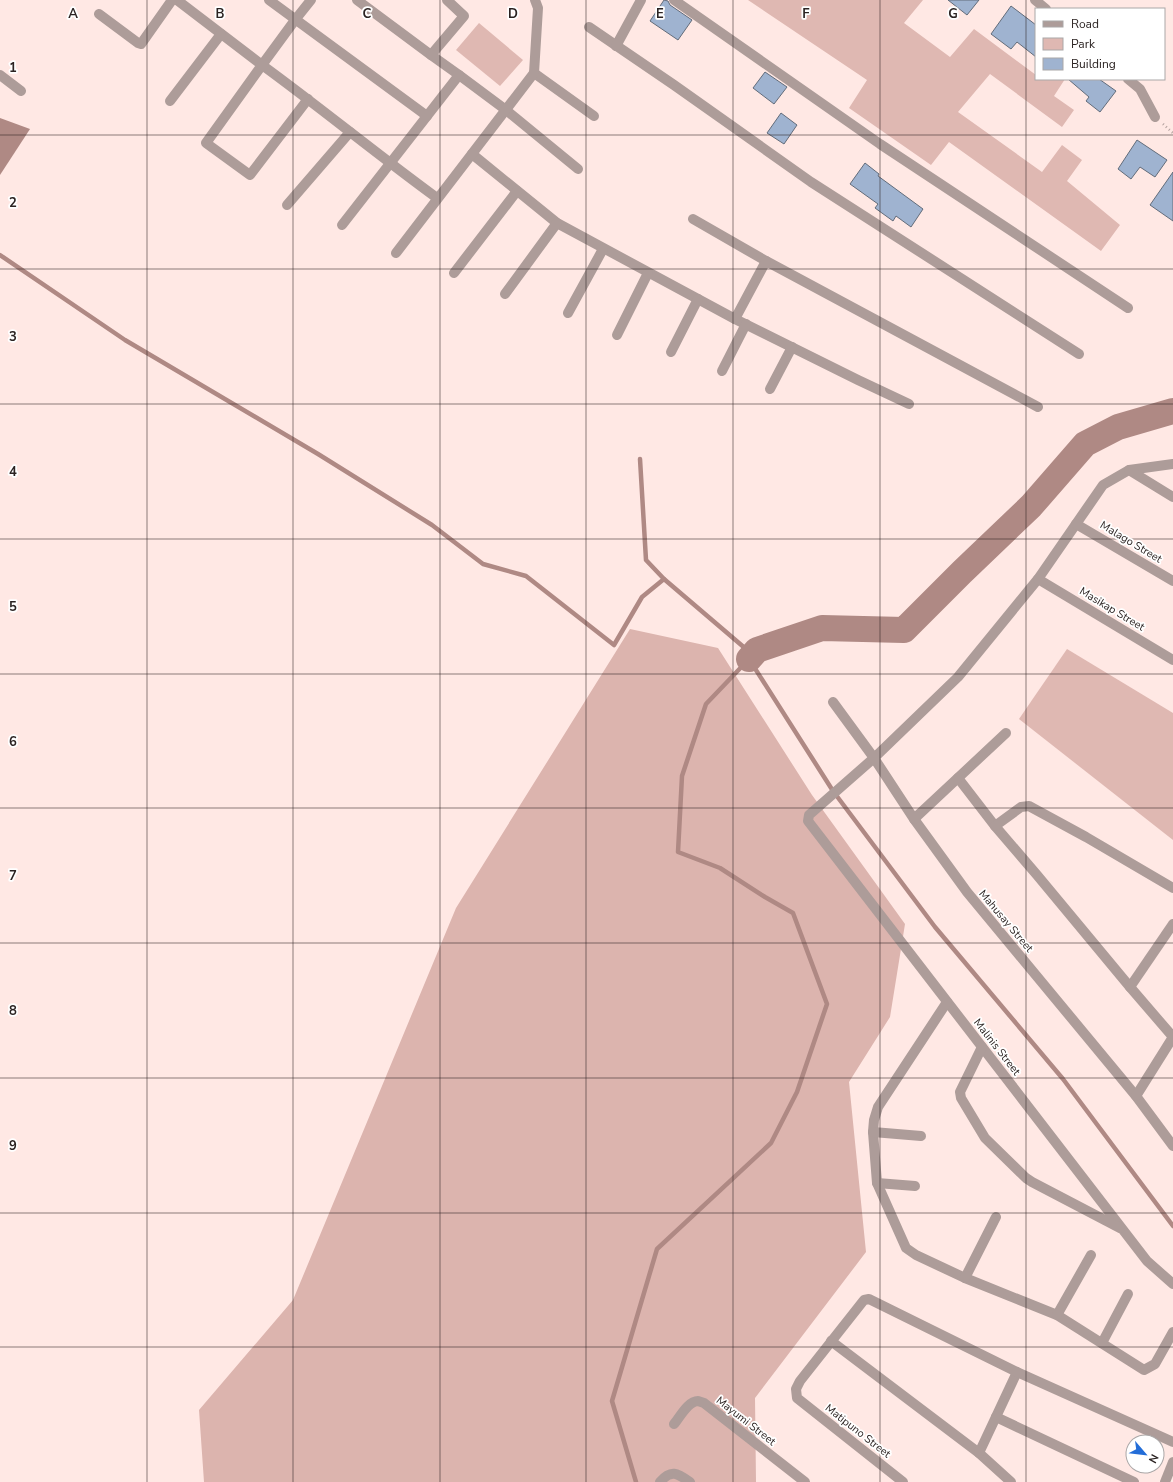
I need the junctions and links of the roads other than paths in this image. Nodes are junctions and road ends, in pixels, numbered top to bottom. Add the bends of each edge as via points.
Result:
1 (172, 0) edge
2 (177, 0) edge
3 (269, 0) edge
4 (311, 0) edge
5 (357, 0) edge
6 (447, 0) edge
7 (535, 0) edge
8 (641, 0) edge
9 (674, 0) edge
10 (1035, 0) edge
11 (1045, 8) edge
12 (99, 14) dead end
13 (295, 20) junction
14 (589, 27) dead end
15 (221, 34) junction
16 (616, 46) junction
17 (431, 55) junction
18 (262, 65) junction
19 (534, 73) junction
20 (0, 75) edge
21 (459, 76) junction
22 (1129, 80) edge
23 (21, 90) dead end
24 (308, 99) junction
25 (170, 101) dead end
26 (506, 110) junction
27 (427, 116) junction
28 (594, 116) dead end
29 (1155, 117) dead end
30 (350, 132) junction
31 (472, 154) junction
32 (390, 164) junction
33 (578, 169) dead end
34 (517, 191) junction
35 (437, 198) junction
36 (287, 205) dead end
37 (693, 219) dead end
38 (557, 223) junction
39 (342, 225) dead end
40 (603, 249) junction
41 (396, 253) dead end
42 (766, 261) junction
43 (454, 273) dead end
44 (648, 273) junction
45 (505, 294) dead end
46 (698, 299) junction
47 (1128, 308) dead end
48 (568, 313) dead end
49 (735, 319) junction
50 (746, 324) junction
51 (617, 335) dead end
52 (792, 347) junction
53 (671, 352) dead end
54 (1080, 354) dead end
55 (722, 371) dead end
56 (770, 389) dead end
57 (910, 404) dead end
58 (1038, 407) dead end
59 (1173, 464) edge
60 (1129, 470) junction
61 (1173, 497) edge
62 (1076, 524) junction
63 (1038, 579) junction
64 (1173, 581) edge
65 (1173, 660) edge
66 (833, 702) dead end
67 (1006, 733) dead end
68 (874, 758) junction
69 (958, 778) junction
70 (914, 820) junction
71 (995, 826) junction
72 (1173, 888) edge
73 (1173, 924) edge
74 (1130, 987) junction
75 (947, 1002) junction
76 (1173, 1037) edge
77 (982, 1047) junction
78 (1136, 1096) junction
79 (873, 1132) junction
80 (921, 1136) dead end
81 (1173, 1146) edge
82 (877, 1183) junction
83 (914, 1186) dead end
84 (996, 1217) dead end
85 (1122, 1229) junction
86 (1091, 1255) dead end
87 (965, 1278) junction
88 (1173, 1284) edge
89 (1128, 1294) dead end
90 (1057, 1315) junction
91 (1173, 1332) edge
92 (831, 1341) junction
93 (1102, 1343) junction
94 (1017, 1372) junction
95 (996, 1417) junction
96 (674, 1424) dead end
97 (1173, 1442) edge
98 (979, 1453) junction
99 (1173, 1462) edge
100 (660, 1482) edge
101 (690, 1482) edge
102 (805, 1482) edge
103 (903, 1482) edge
104 (1011, 1482) edge
105 (1134, 1482) edge
106 (1165, 1482) edge

1 - 12 street via 141,44
2 - 15 street
3 - 13 street
4 - 13 street
5 - 17 street
6 - 17 street via 464,16
7 - 19 street via 538,8
8 - 16 street
9 - 47 street via 880,144
10 - 11 street
13 - 18 street
13 - 27 street
14 - 16 street
15 - 18 street
15 - 25 street
16 - 54 street via 811,182
17 - 21 street
18 - 24 street
18 - 24 street via 206,143 250,175
19 - 26 street
19 - 28 street
20 - 23 street
21 - 26 street
21 - 27 street
22 - 29 street via 1140,89
24 - 30 street
26 - 31 street
26 - 33 street
27 - 32 street
30 - 32 street
30 - 36 street
31 - 34 street
31 - 35 street
32 - 35 street
32 - 39 street
34 - 38 street
34 - 43 street
35 - 41 street
37 - 42 street
38 - 40 street
38 - 45 street
40 - 44 street
40 - 48 street
42 - 49 street
42 - 58 street
44 - 46 street
44 - 51 street
46 - 49 street
46 - 53 street
49 - 50 street
50 - 52 street
50 - 55 street
52 - 56 street
52 - 57 street
59 - 60 street
60 - 61 street
60 - 62 street via 1103,485
62 - 63 street
62 - 64 street, Malago Street
63 - 65 street, Masikap Street
63 - 68 street via 958,677
66 - 68 street, Mahusay Street
67 - 69 street
68 - 70 street, Mahusay Street
68 - 75 street, Malinis Street via 809,815 808,821
69 - 70 street
69 - 71 street
70 - 78 street, Mahusay Street via 967,892
71 - 72 street via 1021,807 1029,806
71 - 74 street
73 - 74 street
74 - 76 street
75 - 77 street, Malinis Street
75 - 79 street via 878,1108
76 - 78 street
77 - 85 street, Malinis Street
77 - 85 street via 960,1092 985,1138 1032,1182
78 - 81 street, Mahusay Street
79 - 80 street
79 - 82 street
82 - 83 street
82 - 87 street via 906,1248
84 - 87 street
85 - 88 street, Malinis Street via 1147,1261
86 - 90 street
87 - 90 street
89 - 93 street
90 - 93 street
91 - 93 street via 1155,1364 1144,1370
92 - 94 street via 864,1300 869,1299
92 - 98 street
92 - 103 street, Matipuno Street via 800,1381 796,1389 797,1398
94 - 95 street
94 - 97 street
95 - 98 street
95 - 105 street
96 - 102 street, Mayumi Street via 692,1403 704,1403
98 - 104 street
99 - 106 street
100 - 101 street via 668,1474 675,1474

